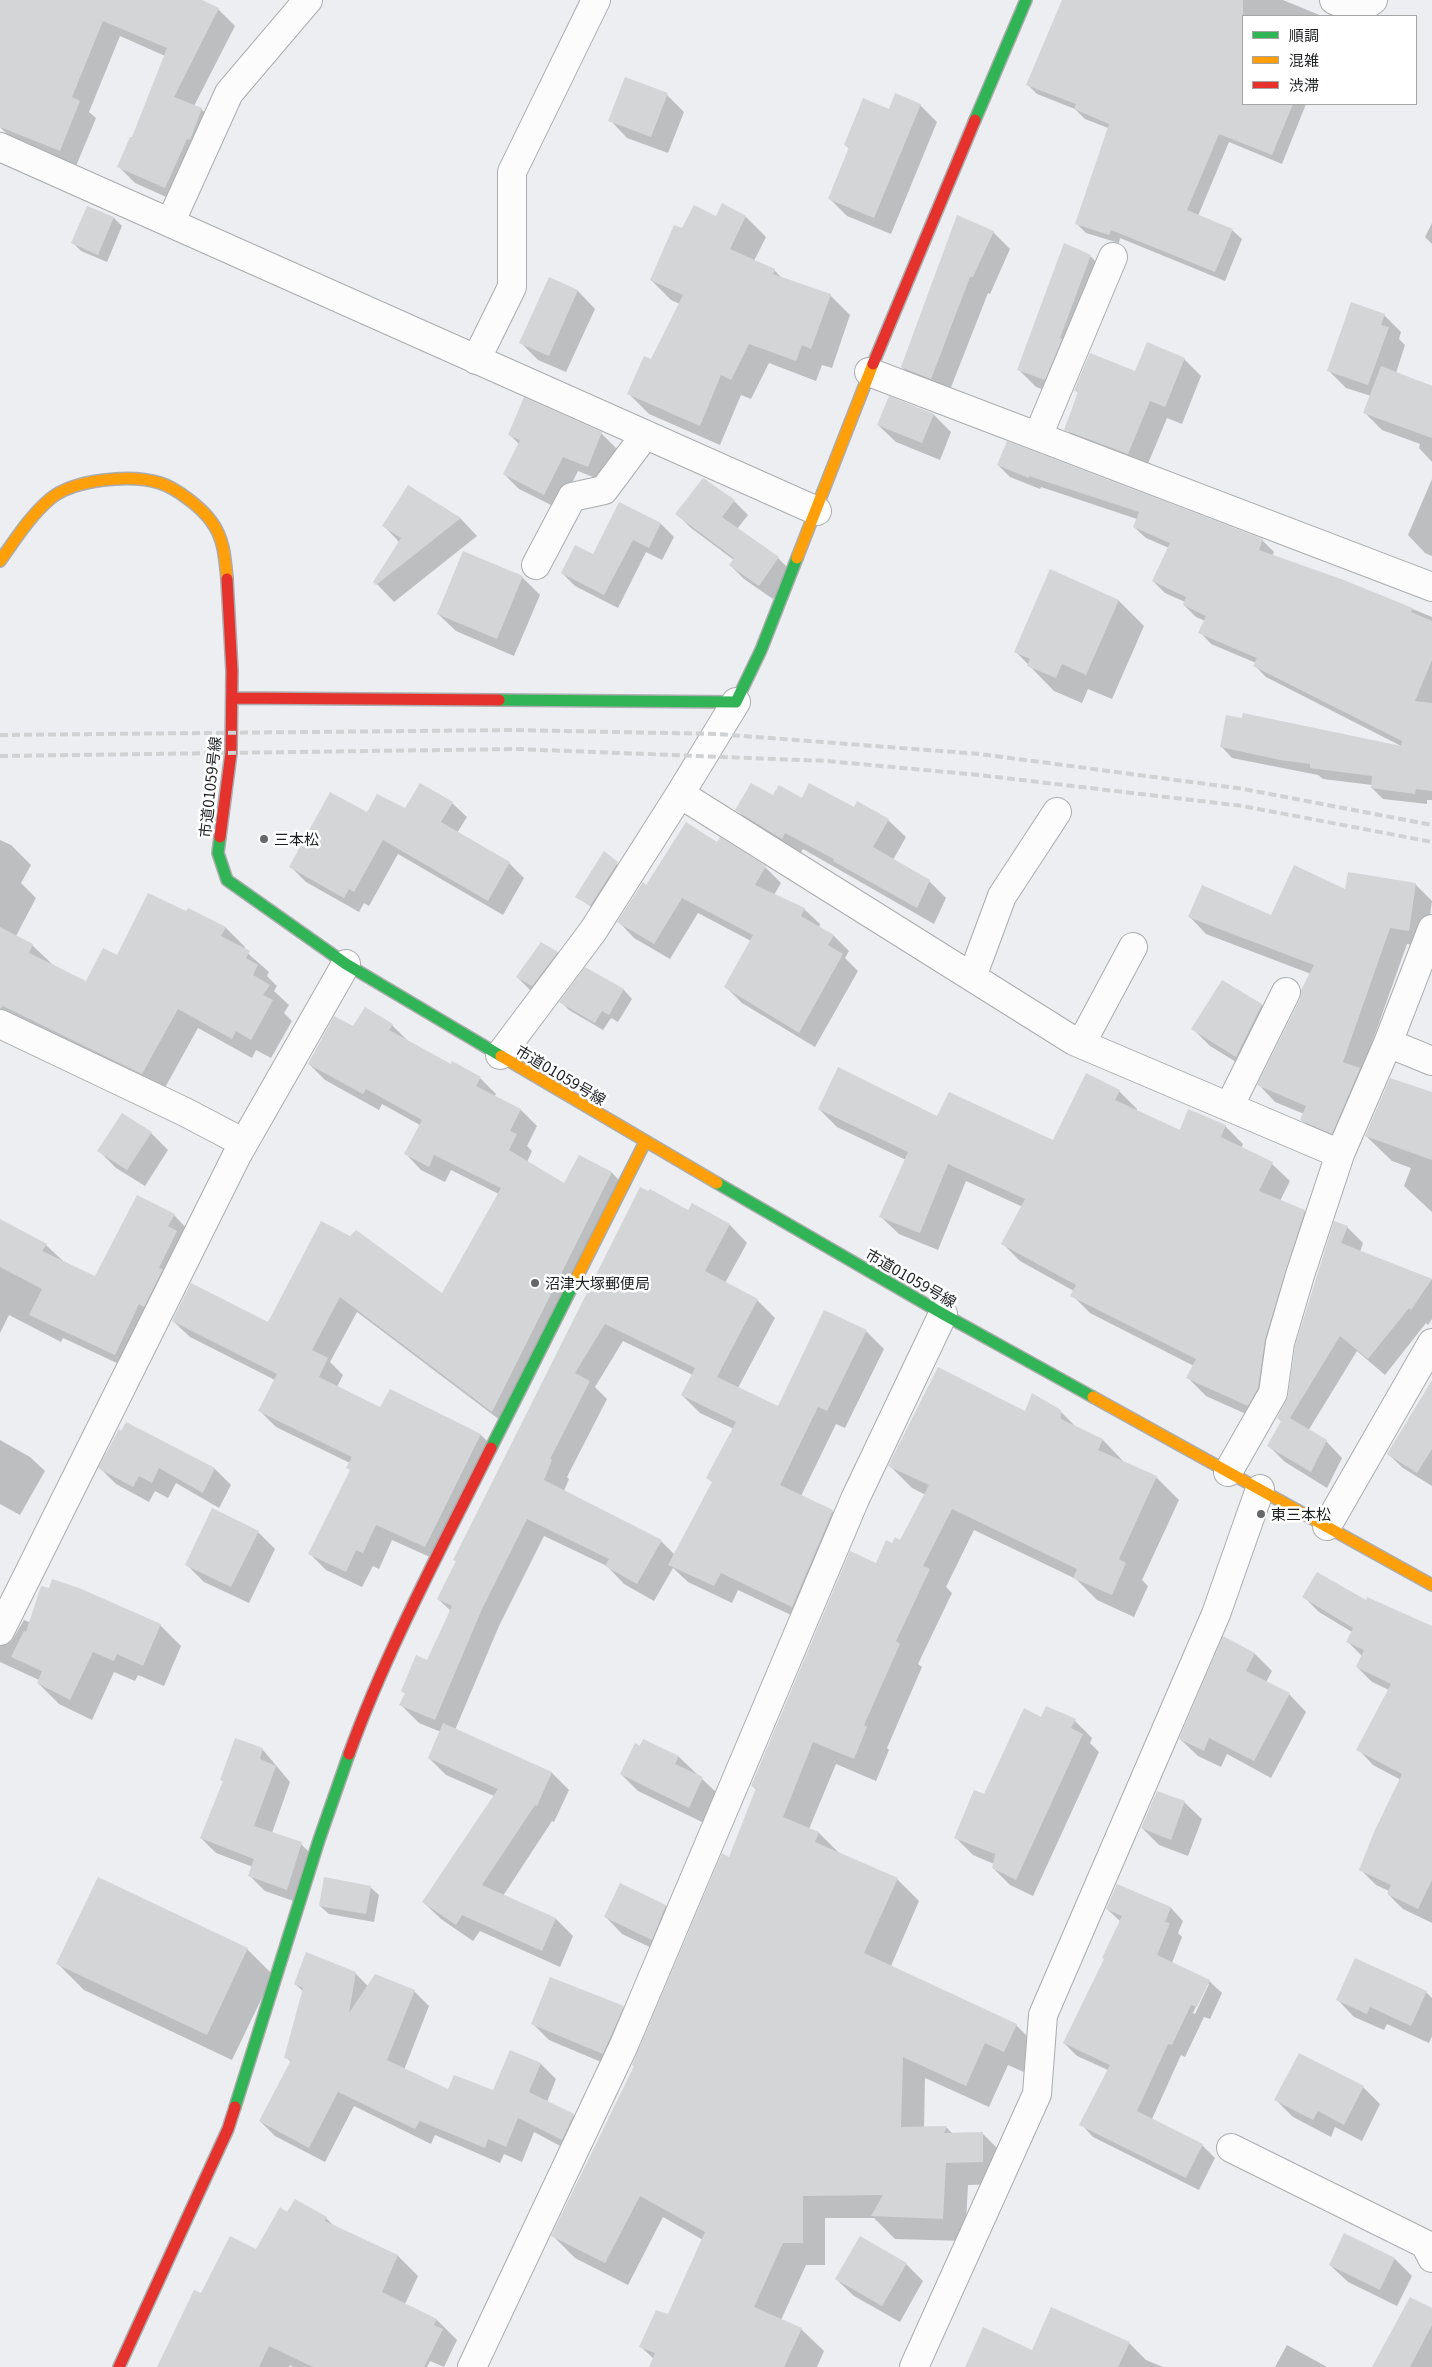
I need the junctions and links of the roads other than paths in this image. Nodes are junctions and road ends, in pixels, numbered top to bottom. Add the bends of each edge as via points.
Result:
1 (308, 0) edge
2 (596, 0) edge
3 (1026, 0) edge
4 (1334, 0) edge
5 (1373, 0) edge
6 (0, 147) edge
7 (171, 221) junction
8 (1113, 257) dead end
9 (476, 360) junction
10 (869, 372) junction
11 (645, 435) junction
12 (1038, 436) junction
13 (817, 511) junction
14 (0, 561) edge
15 (536, 565) dead end
16 (1432, 587) edge
17 (232, 698) junction
18 (736, 702) junction
19 (680, 794) junction
20 (1057, 812) dead end
21 (1432, 929) edge
22 (1133, 947) dead end
23 (346, 964) junction
24 (972, 977) junction
25 (1286, 992) dead end
26 (0, 1024) edge
27 (1388, 1043) junction
28 (1081, 1044) junction
29 (500, 1056) junction
30 (1432, 1061) edge
31 (1229, 1107) junction
32 (645, 1142) junction
33 (244, 1143) junction
34 (1340, 1154) junction
35 (943, 1314) junction
36 (1432, 1343) edge
37 (1228, 1472) junction
38 (1260, 1490) junction
39 (1327, 1526) junction
40 (1432, 1585) edge
41 (0, 1631) edge
42 (1231, 2148) dead end
43 (1432, 2258) edge
44 (119, 2367) edge
45 (472, 2367) edge
46 (914, 2367) edge

1 - 7 street via 229,93
2 - 9 street via 512,172 512,287
3 - 10 street
4 - 5 street via 1349,8 1369,4
6 - 7 street
7 - 9 street
8 - 12 street
9 - 11 street
10 - 12 street
10 - 13 street
11 - 13 street
11 - 15 street via 604,490 572,497
12 - 16 street
13 - 18 street via 761,650
14 - 17 street, 市道01059号線 via 28,522 51,498 74,488 100,480 133,480 160,483 179,492 211,520 222,540 229,611
17 - 18 street
17 - 23 street, 市道01059号線 via 231,753 218,853 227,880
18 - 19 street
19 - 24 street
19 - 29 street via 593,931
20 - 24 street via 1002,896
21 - 27 street
22 - 28 street
23 - 29 street, 市道01059号線
23 - 33 street
24 - 28 street
25 - 31 street
26 - 33 street
27 - 30 street
27 - 34 street
28 - 31 street
29 - 32 street, 市道01059号線
31 - 34 street
32 - 35 street, 市道01059号線
32 - 44 street via 417,1596 361,1721 319,1840 228,2129
33 - 41 street
34 - 37 street via 1280,1343 1274,1393
35 - 37 street, 市道01059号線
35 - 45 street via 855,1499 624,2045
36 - 39 street
37 - 38 street, 市道01059号線
38 - 39 street, 市道01059号線
38 - 46 street via 1216,1614 1043,2014 1037,2094
39 - 40 street, 市道01059号線
42 - 43 street via 1424,2244

